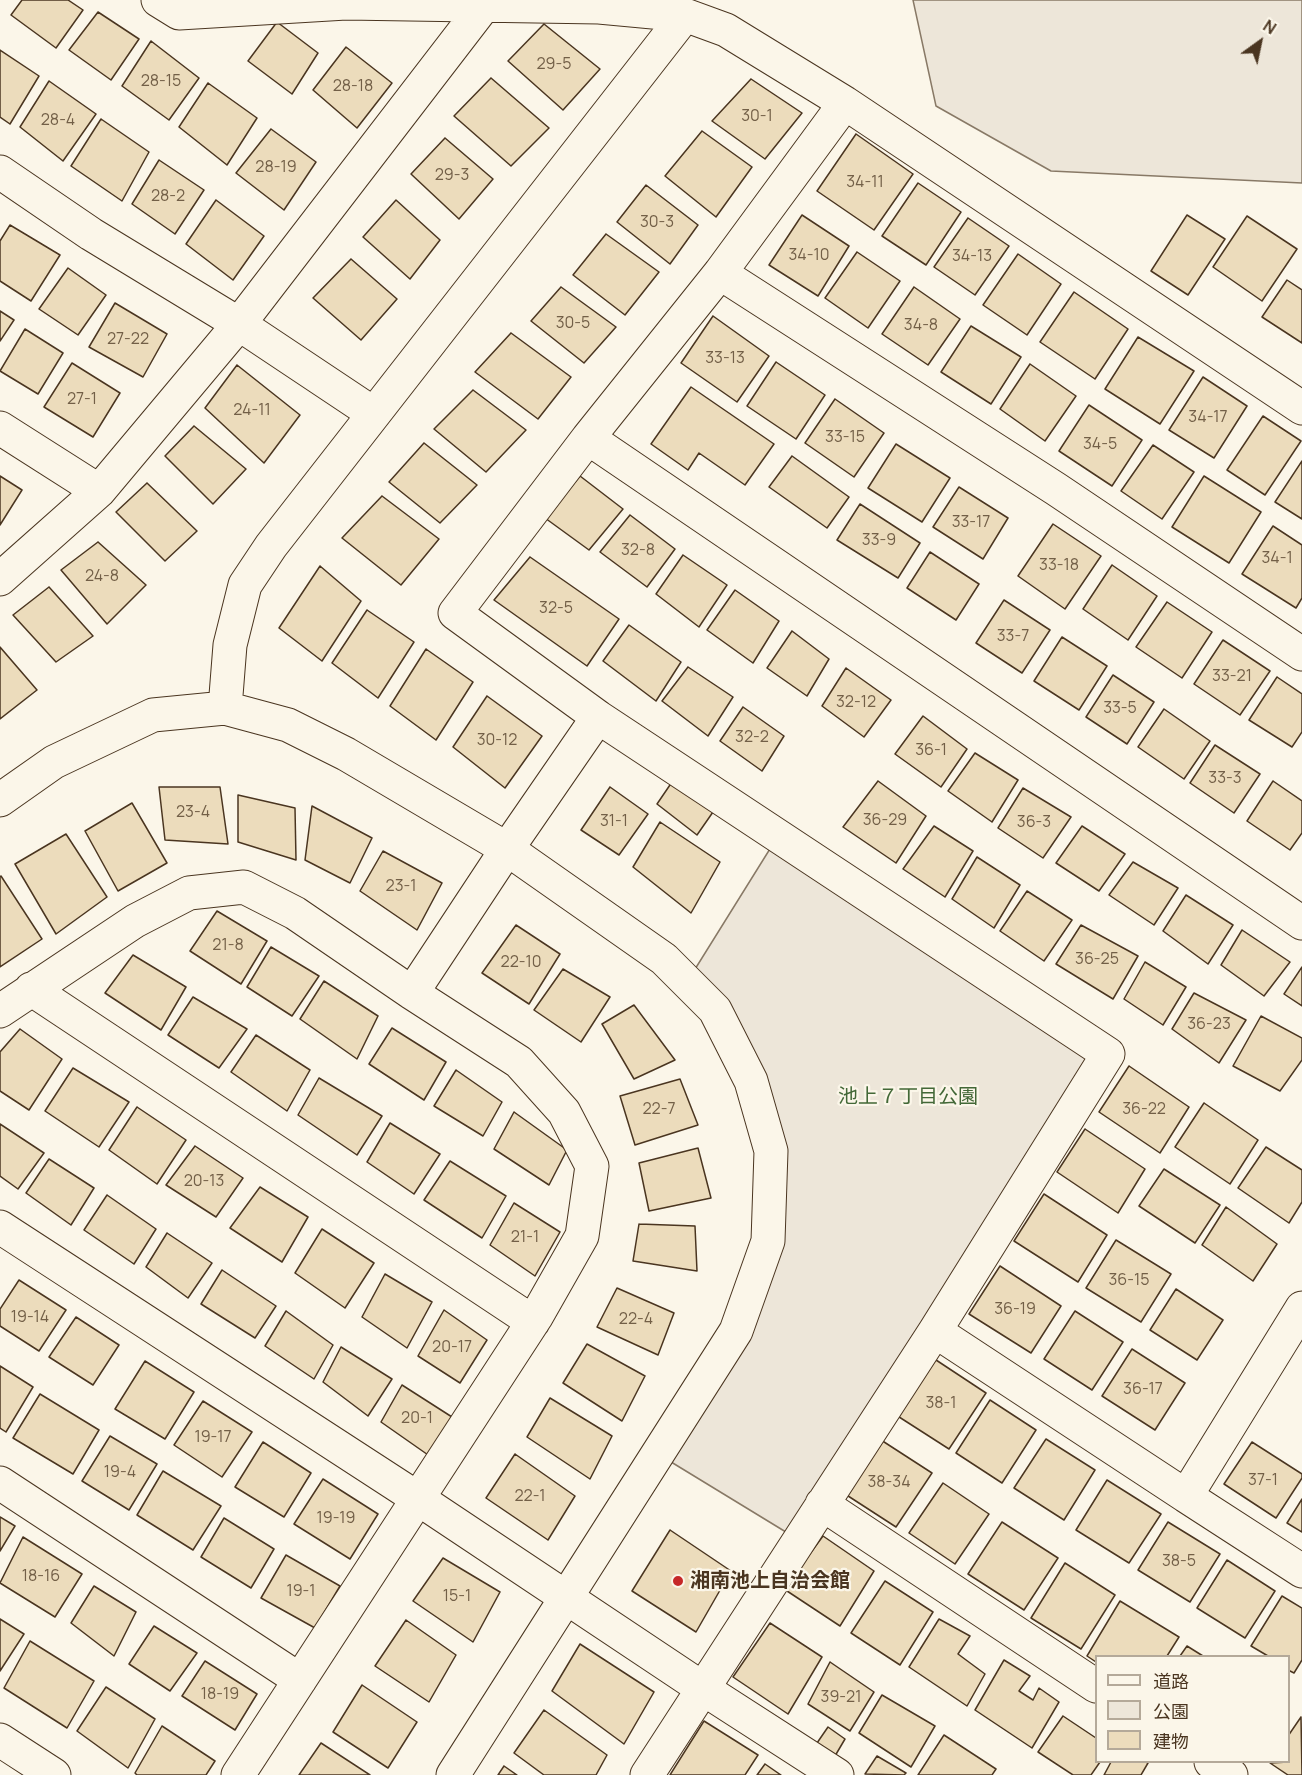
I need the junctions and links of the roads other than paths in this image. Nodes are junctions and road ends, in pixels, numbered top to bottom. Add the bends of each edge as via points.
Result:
1 (158, 0) edge
2 (485, 4) junction
3 (684, 15) junction
4 (845, 103) junction
5 (0, 172) edge
6 (720, 273) junction
7 (239, 324) junction
8 (1302, 408) edge
9 (374, 414) junction
10 (0, 428) edge
11 (588, 438) junction
12 (99, 491) junction
13 (0, 579) edge
14 (1302, 654) edge
15 (225, 708) junction
16 (598, 717) junction
17 (0, 800) edge
18 (507, 849) junction
19 (1302, 922) edge
20 (31, 989) junction
21 (412, 993) junction
22 (0, 1011) edge
23 (0, 1227) edge
24 (1302, 1308) edge
25 (532, 1322) junction
26 (934, 1331) junction
27 (0, 1483) edge
28 (1186, 1496) junction
29 (417, 1498) junction
30 (822, 1504) junction
31 (1302, 1571) edge
32 (567, 1598) junction
33 (300, 1680) junction
34 (1095, 1685) edge
35 (702, 1688) junction
36 (0, 1740) edge
37 (1214, 1763) edge
38 (54, 1775) edge
39 (238, 1775) edge
40 (453, 1775) edge
41 (647, 1775) edge
42 (837, 1775) edge
43 (1231, 1775) edge

1 - 2 street via 179,13 346,3
2 - 3 street via 599,6
2 - 7 street
3 - 4 street via 726,30
3 - 9 street
4 - 6 street
4 - 8 street
5 - 7 street via 91,234
6 - 11 street
6 - 14 street via 1056,489
7 - 9 street
7 - 12 street
9 - 15 street via 245,585 230,645
10 - 12 street
11 - 16 street via 455,613
11 - 19 street
12 - 13 street
15 - 17 street via 153,715 54,762
15 - 18 street via 288,724
16 - 18 street
16 - 26 street via 1108,1054
18 - 21 street
18 - 32 street via 664,959 715,1010 751,1081 771,1151 768,1241 736,1331
20 - 21 street via 135,921 189,893 244,887 295,913
20 - 22 street
20 - 25 street
21 - 25 street via 519,1062 564,1112 592,1166 582,1236
23 - 29 street
24 - 28 street
25 - 29 street
26 - 28 street
26 - 30 street
27 - 33 street
28 - 31 street
29 - 32 street
29 - 33 street
30 - 34 street
30 - 35 street
32 - 35 street
32 - 40 street
33 - 39 street
35 - 41 street
35 - 42 street
36 - 38 street
37 - 43 street

